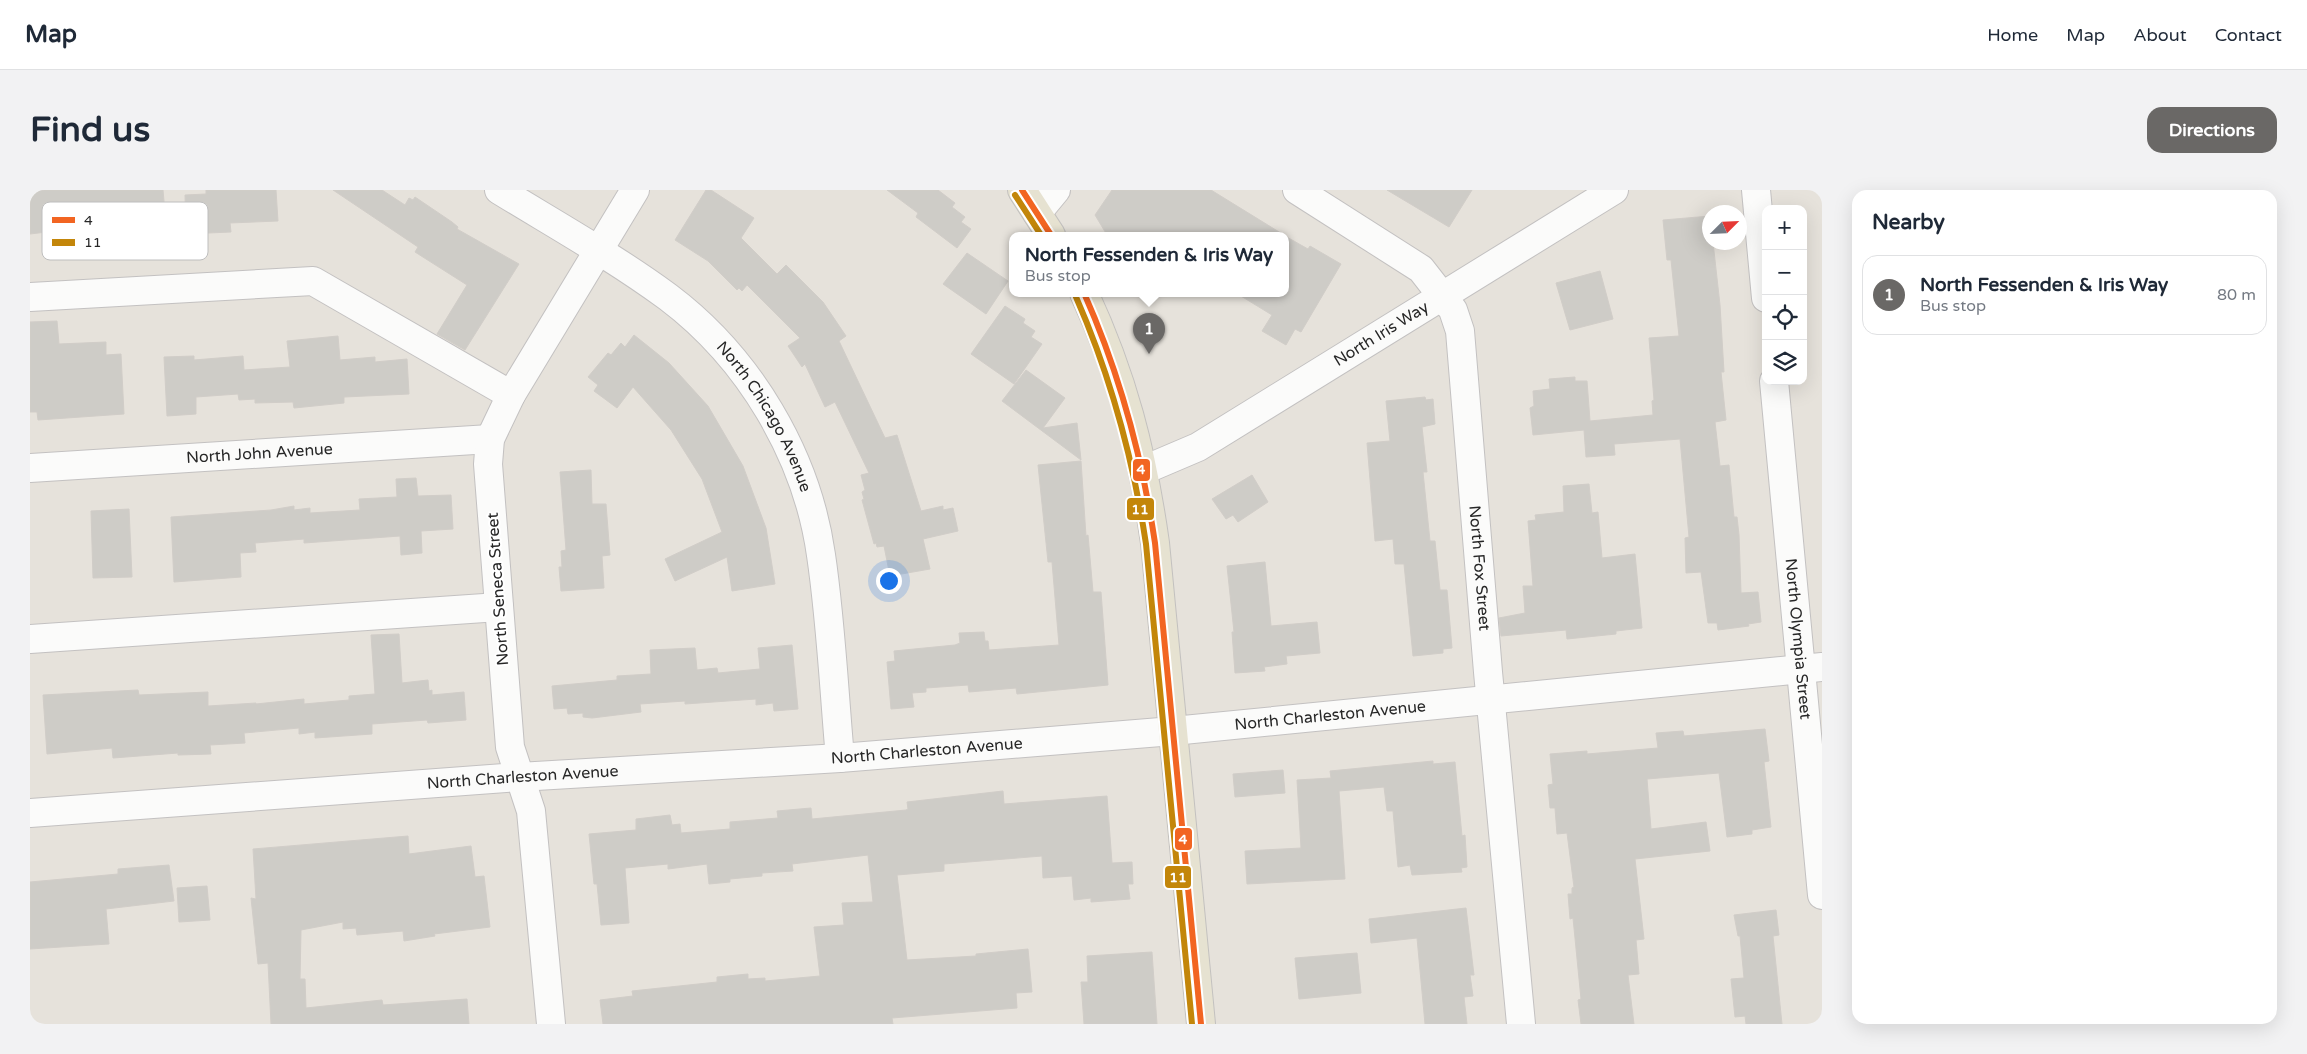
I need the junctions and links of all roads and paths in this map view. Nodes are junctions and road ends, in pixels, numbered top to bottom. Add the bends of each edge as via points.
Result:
1 (499, 190) edge
2 (635, 190) edge
3 (1022, 190) edge
4 (1056, 190) edge
5 (1297, 190) edge
6 (1614, 190) edge
7 (1756, 190) edge
8 (1044, 224) edge
9 (598, 251) junction
10 (1766, 295) edge
11 (1443, 296) junction
12 (30, 297) edge
13 (1086, 297) edge
14 (1775, 385) edge
15 (511, 395) junction
16 (490, 439) junction
17 (30, 468) edge
18 (1144, 470) junction
19 (499, 608) junction
20 (30, 639) edge
21 (1811, 668) edge
22 (1490, 700) junction
23 (1173, 732) junction
24 (840, 758) junction
25 (520, 777) junction
26 (30, 813) edge
27 (1822, 895) edge
28 (551, 1024) edge
29 (1201, 1024) edge
30 (1521, 1024) edge

1 - 9 street, North Chicago Avenue
2 - 9 street, North Seneca Street
3 - 8 main road
4 - 8 street
5 - 11 street, North Fox Street via 1421,269
6 - 11 street, North Iris Way
7 - 10 street
9 - 15 street, North Seneca Street
9 - 24 street, North Chicago Avenue via 669,298 705,329 738,364 784,436 803,484 821,554
11 - 18 street, North Iris Way via 1198,447
11 - 22 street, North Fox Street via 1460,331
12 - 15 street via 313,281
13 - 18 main road via 1124,394
14 - 21 street, North Olympia Street
15 - 16 street, North Seneca Street
16 - 17 street, North John Avenue
16 - 19 street, North Seneca Street via 488,464
18 - 23 main road via 1155,543
19 - 20 street
19 - 25 street, North Seneca Street via 510,747
21 - 22 street, North Charleston Avenue
21 - 27 street, North Olympia Street
22 - 23 street, North Charleston Avenue
22 - 30 street, North Fox Street
23 - 24 street, North Charleston Avenue
23 - 29 main road
24 - 25 street, North Charleston Avenue
25 - 26 street, North Charleston Avenue
25 - 28 street, North Seneca Street via 530,811

